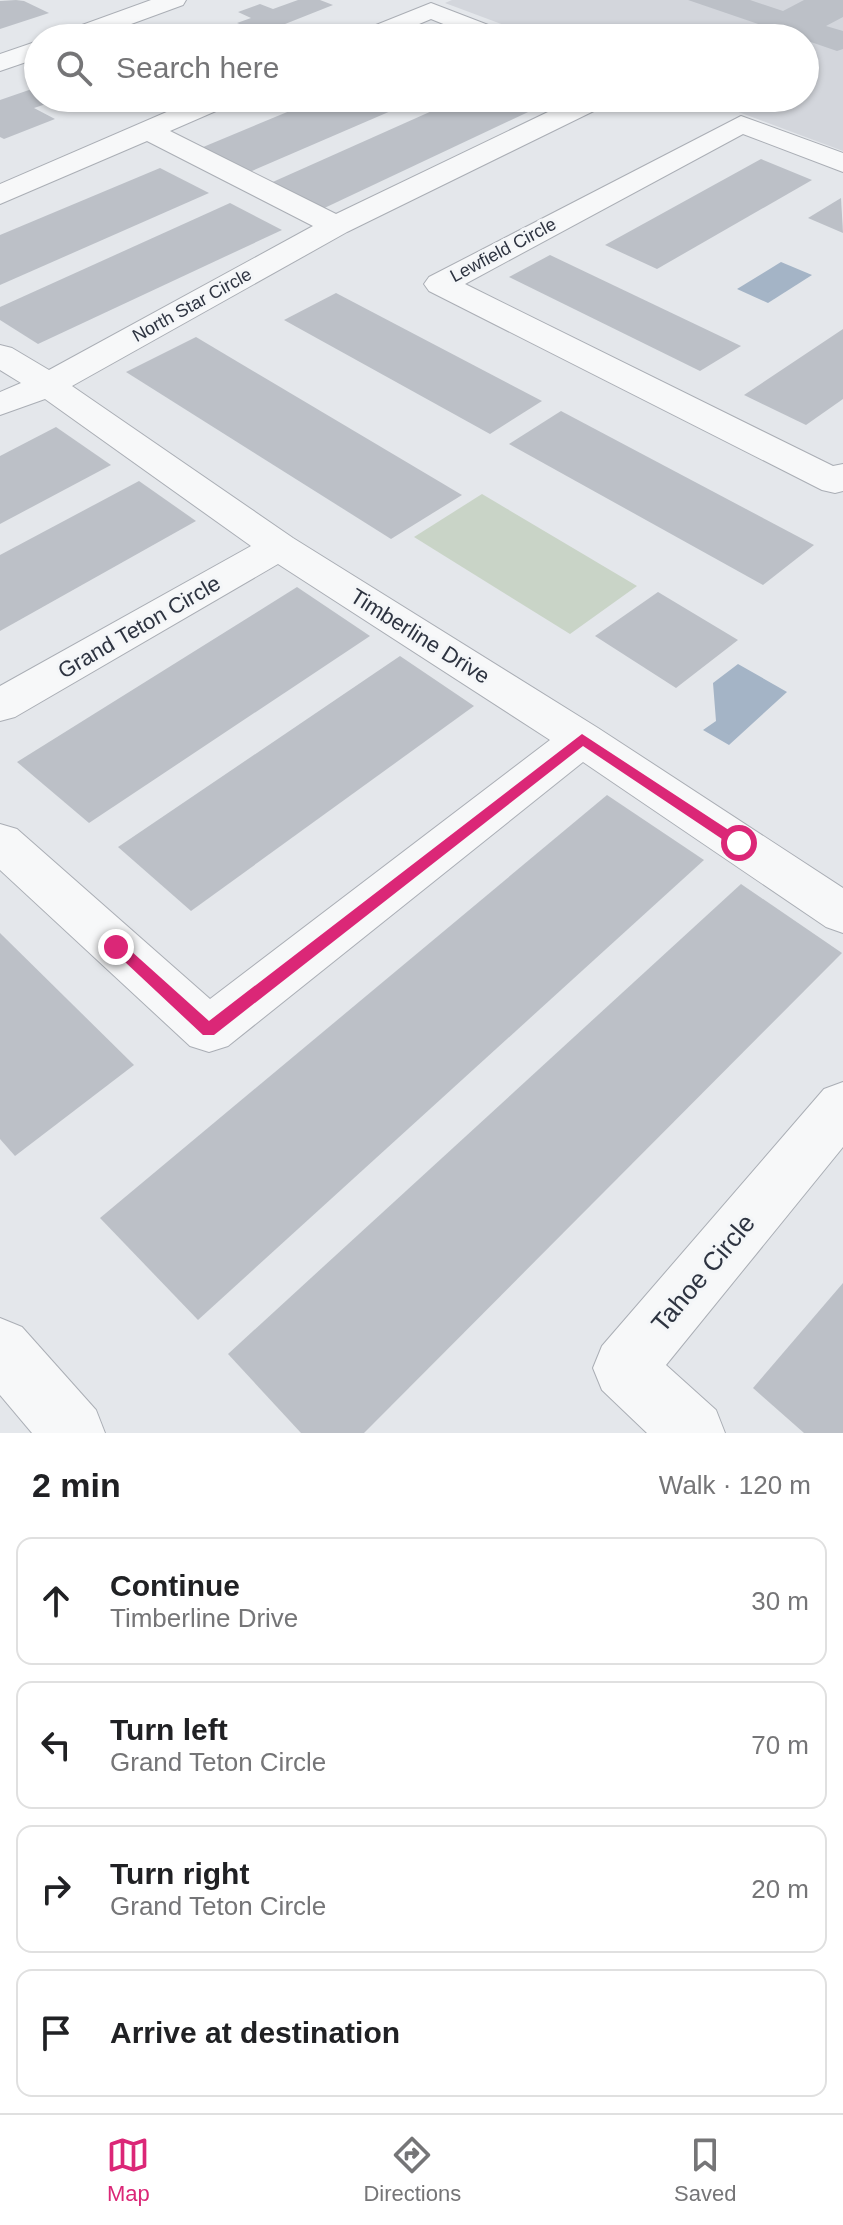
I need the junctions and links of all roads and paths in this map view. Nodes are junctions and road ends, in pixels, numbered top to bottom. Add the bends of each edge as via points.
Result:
1 (174, 0) edge
2 (108, 24) edge
3 (398, 24) edge
4 (466, 24) edge
5 (24, 54) edge
6 (0, 63) edge
7 (189, 112) edge
8 (569, 112) edge
9 (146, 130) junction
10 (843, 163) edge
11 (0, 195) edge
12 (336, 226) junction
13 (0, 355) edge
14 (48, 385) junction
15 (0, 404) edge
16 (843, 475) edge
17 (279, 547) junction
18 (0, 706) edge
19 (582, 739) junction
20 (0, 842) edge
21 (843, 913) edge
22 (843, 1106) edge
23 (0, 1348) edge
24 (73, 1433) edge
25 (693, 1433) edge

1 - 2 street
3 - 4 street via 431,10
5 - 6 street
7 - 9 street
8 - 12 street, North Star Circle
9 - 11 street
9 - 12 street
10 - 16 street, Lewfield Circle via 741,124 440,284 835,482
12 - 14 street, North Star Circle
13 - 14 street, Timberline Drive
14 - 15 street, North Star Circle
14 - 17 street, Timberline Drive
17 - 18 street, Grand Teton Circle
17 - 19 street, Timberline Drive
19 - 20 street via 209,1030
19 - 21 street, Timberline Drive
22 - 25 street, Tahoe Circle via 624,1368
23 - 24 street

